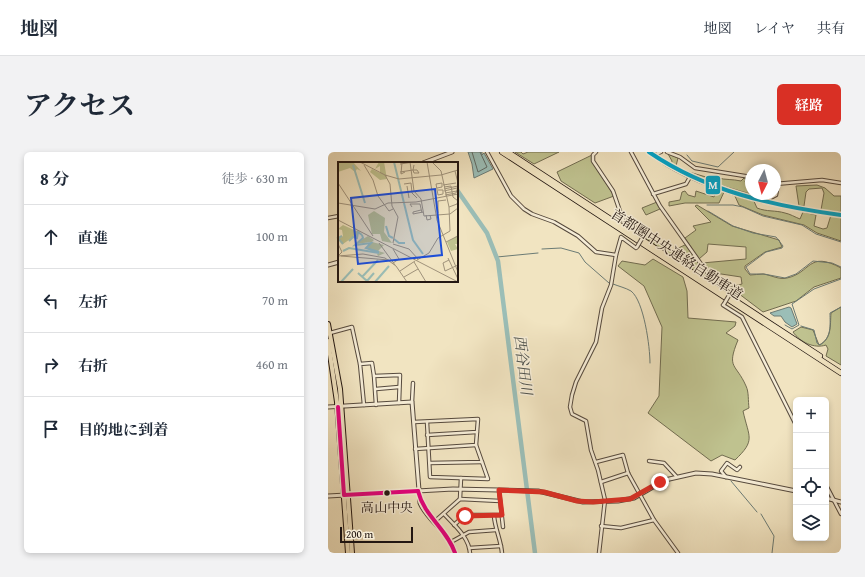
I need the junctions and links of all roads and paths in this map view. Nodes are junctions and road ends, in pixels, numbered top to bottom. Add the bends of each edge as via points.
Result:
1 (452, 152) edge
2 (487, 152) edge
3 (502, 152) edge
4 (508, 152) edge
5 (596, 152) edge
6 (631, 152) edge
7 (649, 152) edge
8 (661, 152) edge
9 (667, 152) edge
10 (653, 155) junction
11 (426, 162) edge
12 (745, 176) edge
13 (690, 177) junction
14 (781, 183) edge
15 (841, 183) edge
16 (653, 194) junction
17 (765, 201) joint
18 (841, 215) edge
19 (338, 216) edge
20 (328, 218) edge
21 (616, 256) junction
22 (338, 262) edge
23 (328, 265) edge
24 (328, 324) edge
25 (330, 333) junction
26 (328, 341) edge
27 (360, 364) junction
28 (841, 372) edge
29 (374, 376) junction
30 (413, 383) dead end
31 (399, 387) junction
32 (376, 389) junction
33 (412, 402) junction
34 (399, 403) junction
35 (364, 405) junction
36 (376, 405) junction
37 (328, 407) edge
38 (340, 407) junction
39 (793, 420) edge
40 (414, 422) junction
41 (426, 422) junction
42 (477, 432) junction
43 (427, 435) junction
44 (476, 445) junction
45 (428, 448) junction
46 (415, 449) junction
47 (649, 461) dead end
48 (482, 462) junction
49 (596, 462) junction
50 (429, 463) junction
51 (740, 467) dead end
52 (628, 473) junction
53 (676, 476) junction
54 (726, 476) junction
55 (461, 478) junction
56 (601, 482) junction
57 (460, 489) junction
58 (499, 490) junction
59 (793, 490) edge
60 (418, 491) junction
61 (829, 491) edge
62 (641, 494) junction
63 (346, 495) junction
64 (328, 496) edge
65 (460, 499) junction
66 (829, 499) edge
67 (834, 500) junction
68 (500, 501) junction
69 (605, 501) junction
70 (841, 502) edge
71 (444, 514) junction
72 (841, 514) edge
73 (502, 515) junction
74 (494, 516) junction
75 (654, 520) junction
76 (434, 522) junction
77 (454, 525) junction
78 (601, 526) junction
79 (503, 527) dead end
80 (496, 530) junction
81 (463, 535) junction
82 (451, 542) junction
83 (501, 546) junction
84 (469, 548) junction
85 (348, 553) edge
86 (352, 553) edge
87 (455, 553) edge
88 (470, 553) edge
89 (502, 553) edge
90 (599, 553) edge
91 (678, 553) edge

1 - 11 street
2 - 21 street via 511,196 524,209 578,236 596,252
3 - 28 highway, 首都圏中央連絡自動車道
4 - 28 highway, 首都圏中央連絡自動車道
5 - 21 street, bridge via 593,161 613,191 623,220 645,234 636,248 621,237
6 - 16 street
7 - 10 street
8 - 10 street
9 - 12 street via 680,156 695,168
10 - 13 street via 672,169
13 - 16 street via 686,184
13 - 17 street
14 - 15 street via 814,180
16 - 39 street, bridge via 710,276 732,290 723,305 742,317
17 - 18 street via 805,211
19 - 20 street
21 - 49 street via 596,342 576,382 570,408 572,414 586,421 591,450
22 - 23 street
24 - 25 main road
25 - 27 street via 352,327
25 - 38 main road via 337,367
26 - 38 main road
27 - 29 street via 372,363
27 - 35 street
29 - 31 street via 400,375
29 - 32 street
30 - 33 street
31 - 32 street
31 - 34 street
32 - 36 street
33 - 34 street
33 - 40 street
34 - 36 street
35 - 36 street
35 - 38 street
37 - 38 street
38 - 63 main road
40 - 41 street
40 - 46 street
41 - 42 street via 478,418
41 - 43 street
42 - 43 street
42 - 44 street
43 - 45 street
44 - 45 street
44 - 48 street
45 - 46 street
45 - 50 street
46 - 60 street
47 - 53 street via 667,465
48 - 50 street
48 - 55 street via 488,479
49 - 52 street via 623,455
49 - 56 street
50 - 55 street via 430,477
51 - 54 street via 737,470 727,463 721,471
52 - 56 street
52 - 62 street
53 - 54 street via 696,473
53 - 62 street
54 - 59 street
55 - 57 street
56 - 69 street
57 - 58 street
57 - 60 street
57 - 65 street
58 - 68 street
58 - 69 street via 547,492 583,502
60 - 63 street
60 - 76 street via 424,510
61 - 67 street
62 - 69 street via 627,500
62 - 75 street
63 - 64 street
63 - 85 main road
63 - 86 main road
65 - 68 street
65 - 71 street
66 - 67 street
67 - 70 street
67 - 72 street
68 - 73 street
69 - 78 street
71 - 76 street
71 - 77 street
73 - 74 street
73 - 79 street
74 - 77 street via 465,516
74 - 80 street
75 - 78 street via 621,528
75 - 91 street
76 - 82 street
77 - 81 street
78 - 90 street
80 - 81 street via 468,532
80 - 83 street
81 - 82 street
81 - 84 street
82 - 87 street
83 - 84 street
83 - 89 street
84 - 88 street

